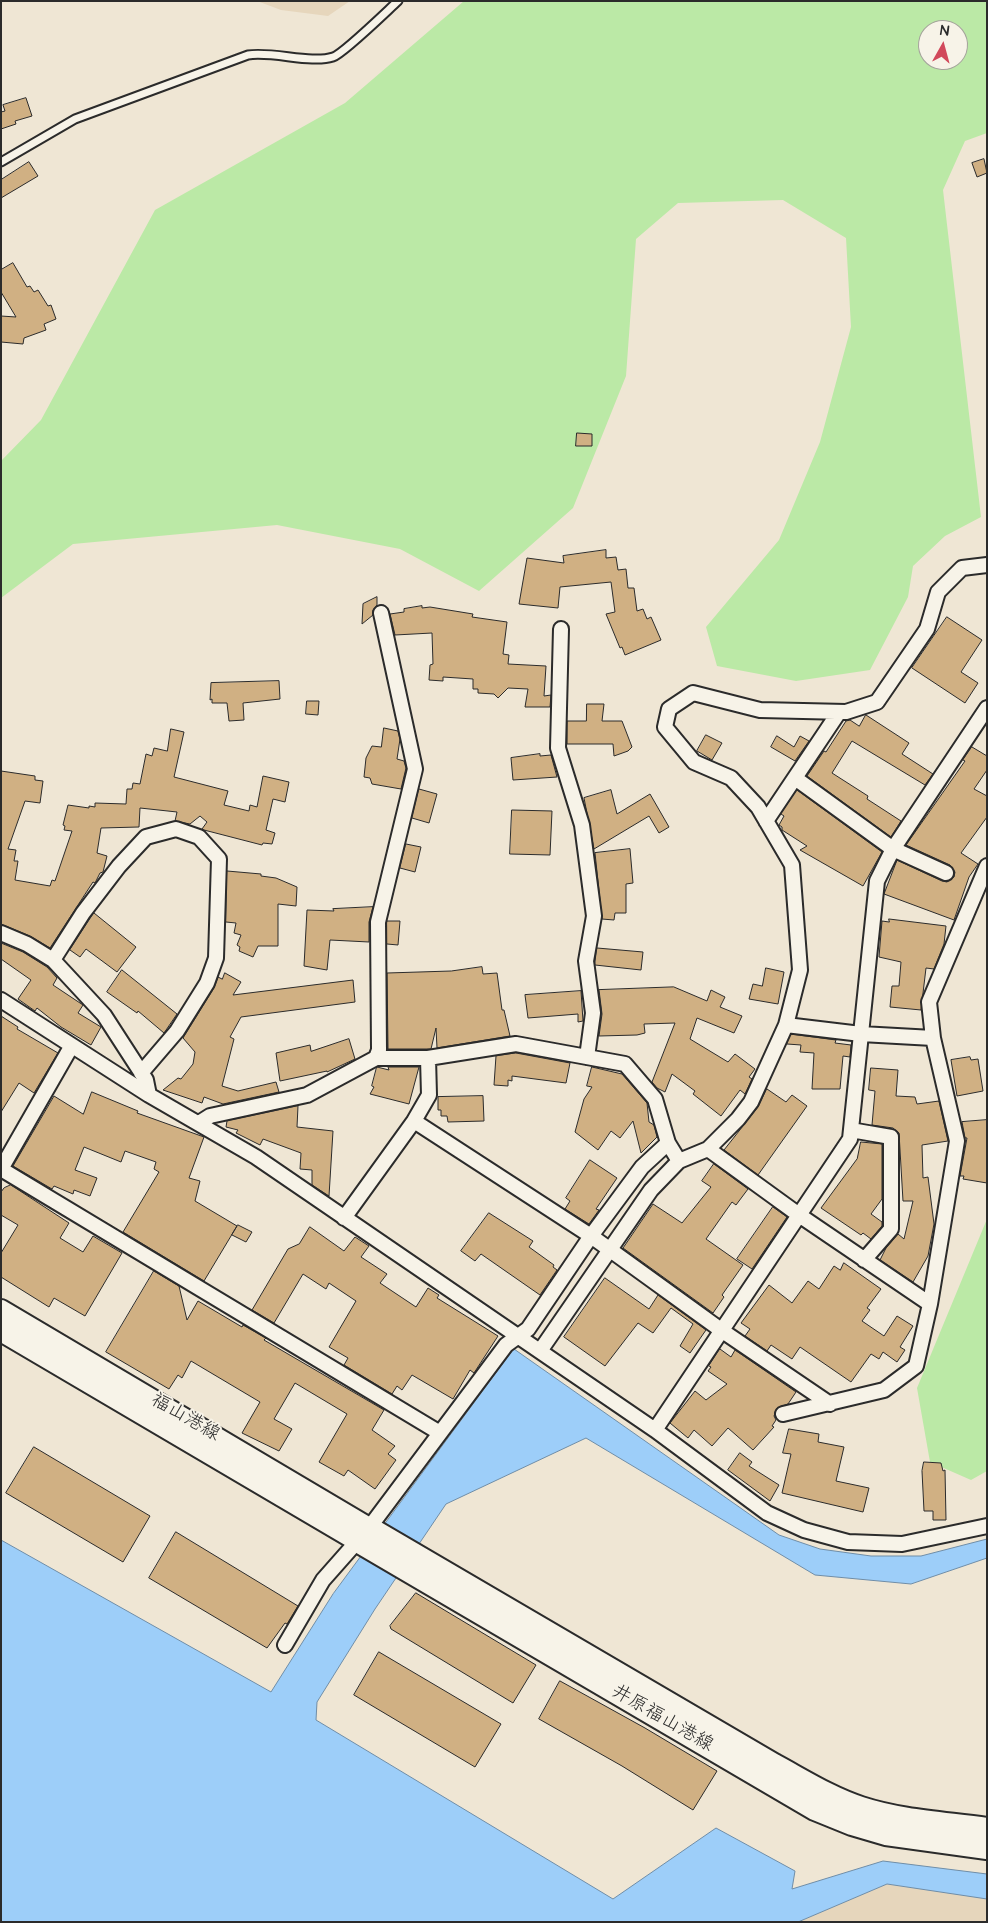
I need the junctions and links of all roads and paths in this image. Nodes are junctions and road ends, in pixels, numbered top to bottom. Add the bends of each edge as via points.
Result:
1 (398, 1) edge
2 (1, 162) edge
3 (987, 565) edge
4 (381, 614) dead end
5 (561, 629) dead end
6 (987, 708) edge
7 (839, 712) junction
8 (795, 778) junction
9 (766, 821) junction
10 (893, 849) junction
11 (987, 866) edge
12 (946, 873) dead end
13 (1, 932) edge
14 (53, 960) junction
15 (1, 1000) edge
16 (786, 1025) junction
17 (861, 1034) junction
18 (933, 1038) junction
19 (71, 1046) junction
20 (587, 1057) junction
21 (376, 1058) junction
22 (428, 1058) junction
23 (142, 1073) junction
24 (149, 1095) junction
25 (414, 1121) junction
26 (199, 1123) junction
27 (851, 1130) junction
28 (668, 1143) junction
29 (708, 1149) junction
30 (679, 1161) junction
31 (1, 1169) edge
32 (799, 1214) junction
33 (344, 1218) junction
34 (591, 1236) junction
35 (609, 1252) junction
36 (864, 1260) junction
37 (930, 1304) junction
38 (1, 1310) edge
39 (721, 1330) junction
40 (1, 1331) edge
41 (518, 1336) junction
42 (540, 1351) junction
43 (830, 1404) junction
44 (783, 1414) dead end
45 (655, 1430) junction
46 (440, 1433) junction
47 (987, 1526) edge
48 (366, 1536) junction
49 (418, 1567) junction
50 (285, 1645) dead end
51 (987, 1829) edge
52 (987, 1848) edge

1 - 2 lane via 334,57 248,55 75,119
3 - 7 street via 962,568 938,592 927,630 877,702
4 - 21 street via 415,769 378,922 379,1050
5 - 20 street via 558,748 582,825 594,916 586,960 593,1013
6 - 10 street
7 - 8 street
7 - 9 street via 760,710 693,693 669,709 664,727 694,762 731,778 758,807
8 - 9 street
8 - 10 street
9 - 16 street via 792,864 800,970
10 - 12 street
10 - 17 street via 877,881
11 - 18 street via 929,1002
13 - 14 street
14 - 23 street via 104,1015
14 - 23 street via 83,913 146,837 176,829 199,838 219,858 216,958 207,983 177,1031
15 - 19 street
16 - 17 street
16 - 29 street via 751,1102 738,1120
17 - 18 street
17 - 27 street
18 - 37 street via 957,1141
19 - 24 street
19 - 31 street
20 - 22 street via 516,1044
20 - 28 street via 625,1064 655,1100
21 - 22 street
21 - 26 street via 307,1095 210,1116
22 - 25 street via 429,1095
23 - 24 street
24 - 26 street
25 - 33 street
25 - 34 street
26 - 33 street via 256,1157
27 - 32 street via 850,1138
27 - 36 street via 892,1137 891,1228
28 - 30 street
28 - 34 street via 642,1167
29 - 30 street
29 - 32 street
30 - 35 street via 651,1190
31 - 46 street
32 - 36 street
32 - 39 street
33 - 41 street
34 - 35 street
34 - 41 street via 528,1329
35 - 39 street
35 - 42 street
36 - 37 street
37 - 43 street via 916,1366 884,1390
38 - 48 main road, 福山港線
39 - 43 street
39 - 45 street
40 - 48 main road, 福山港線
41 - 42 street
41 - 46 street via 506,1345
42 - 45 street
43 - 44 street
45 - 47 street via 767,1513 804,1530 848,1542 902,1544
46 - 48 street
48 - 49 main road, 井原福山港線
48 - 50 street via 323,1580
49 - 51 main road, 井原福山港線 via 831,1796 889,1815
49 - 52 main road, 井原福山港線 via 815,1809 886,1834

